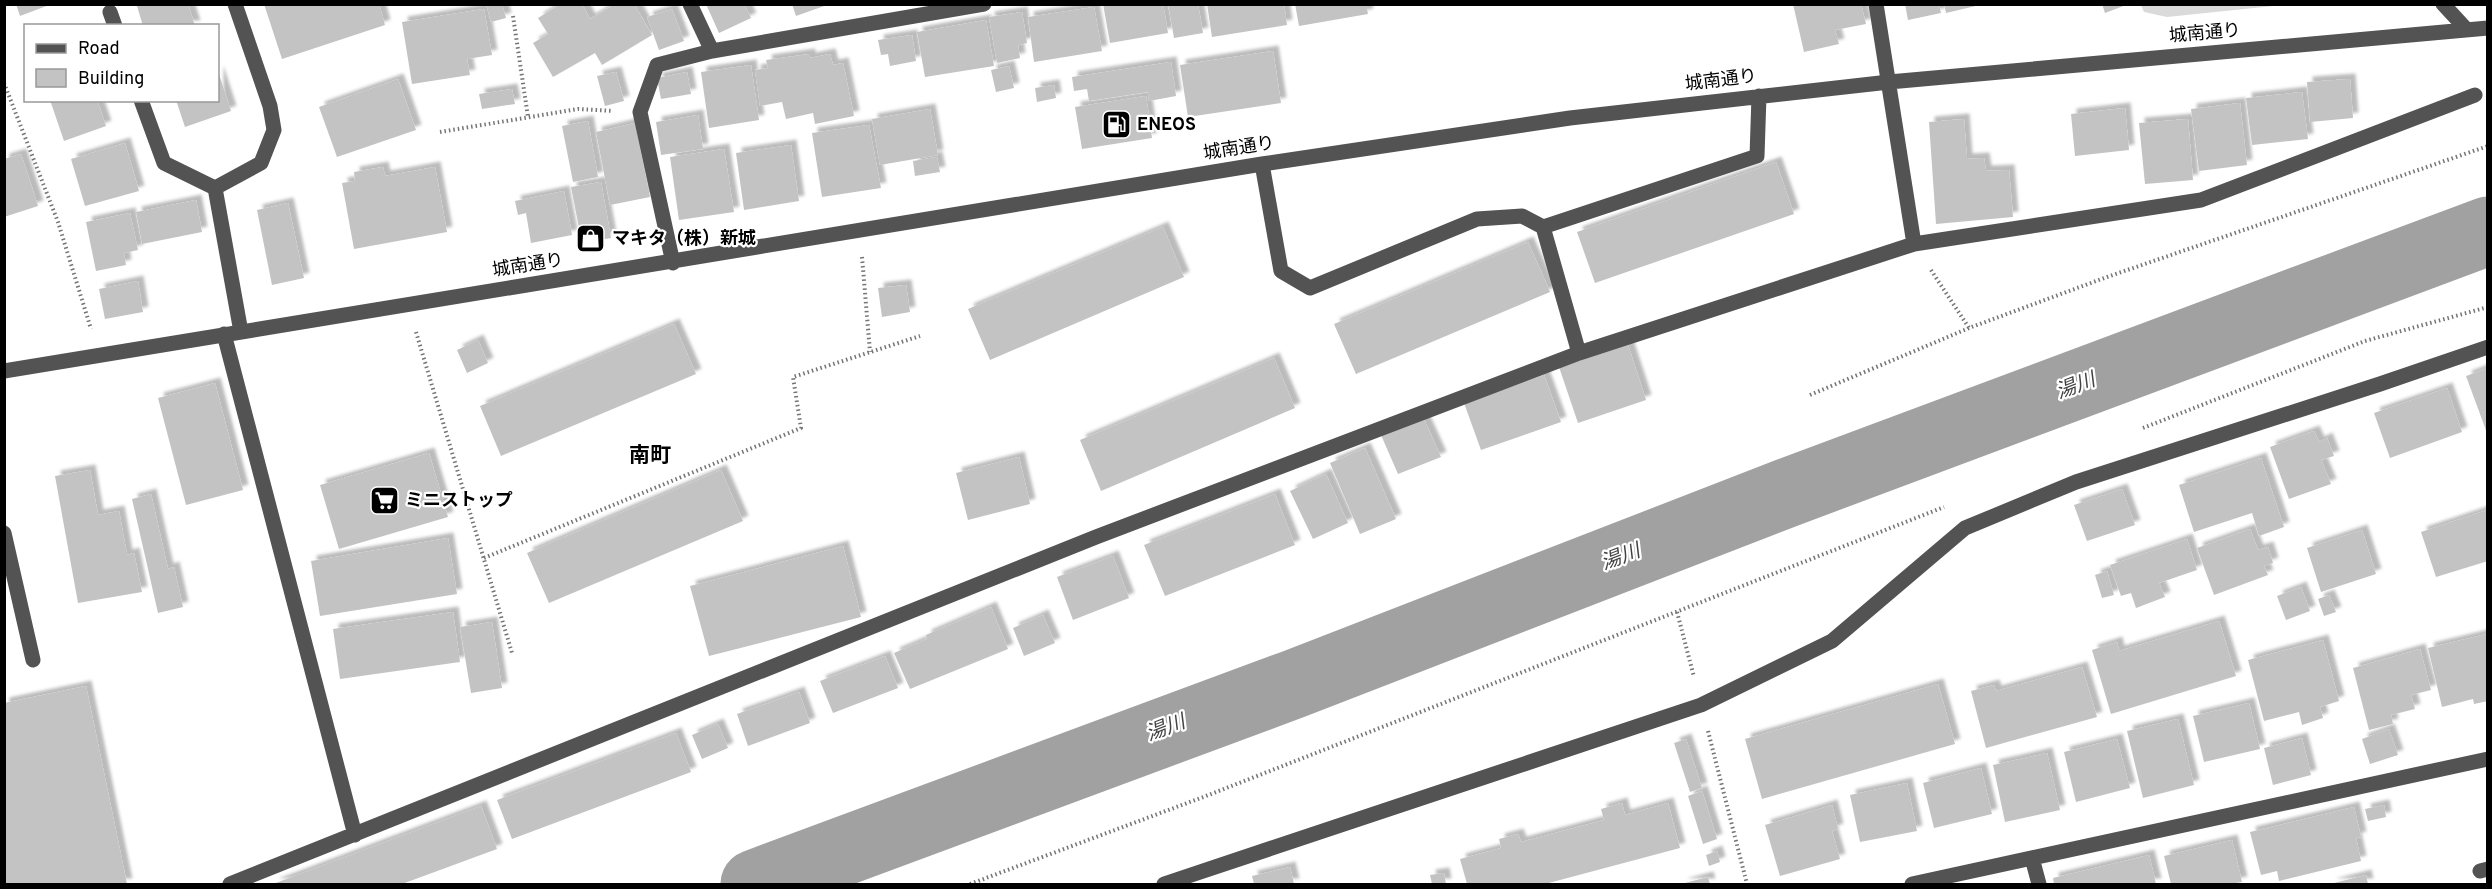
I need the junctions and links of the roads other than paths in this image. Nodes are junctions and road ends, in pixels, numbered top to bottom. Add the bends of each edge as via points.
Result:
1 (235, 4) edge
2 (690, 4) edge
3 (984, 4) edge
4 (1876, 4) edge
5 (2443, 4) edge
6 (2487, 28) edge
7 (2467, 30) junction
8 (712, 51) junction
9 (1889, 82) junction
10 (2475, 95) dead end
11 (1759, 96) junction
12 (142, 102) edge
13 (1262, 164) junction
14 (215, 188) junction
15 (1543, 227) junction
16 (1914, 244) junction
17 (673, 263) junction
18 (241, 332) junction
19 (224, 334) junction
20 (2487, 347) edge
21 (1579, 353) junction
22 (4, 371) edge
23 (4, 533) edge
24 (33, 660) dead end
25 (2487, 759) edge
26 (355, 835) junction
27 (2032, 858) junction
28 (1200, 879) edge
29 (230, 885) edge
30 (1164, 885) edge
31 (1912, 885) edge
32 (2039, 885) edge

1 - 14 street via 270,106 274,130 261,163
2 - 8 street
3 - 8 street
4 - 9 street
5 - 7 street
6 - 7 street, 城南通り
7 - 9 street, 城南通り
8 - 17 street via 657,65 640,112
9 - 11 street, 城南通り
9 - 16 street
10 - 16 street via 2201,200
11 - 13 street, 城南通り via 1570,118
11 - 15 street via 1756,156
12 - 14 street via 164,163
13 - 15 street via 1281,272 1310,288 1477,219 1522,216
13 - 17 street, 城南通り
14 - 18 street
15 - 21 street
16 - 21 street
17 - 18 street, 城南通り
18 - 19 street, 城南通り
19 - 22 street, 城南通り
19 - 26 street
20 - 28 street via 2076,482 1965,528 1832,641 1701,705
21 - 26 street via 1096,537
23 - 24 street
25 - 27 street
26 - 29 street
27 - 31 street
27 - 32 street
28 - 30 street

